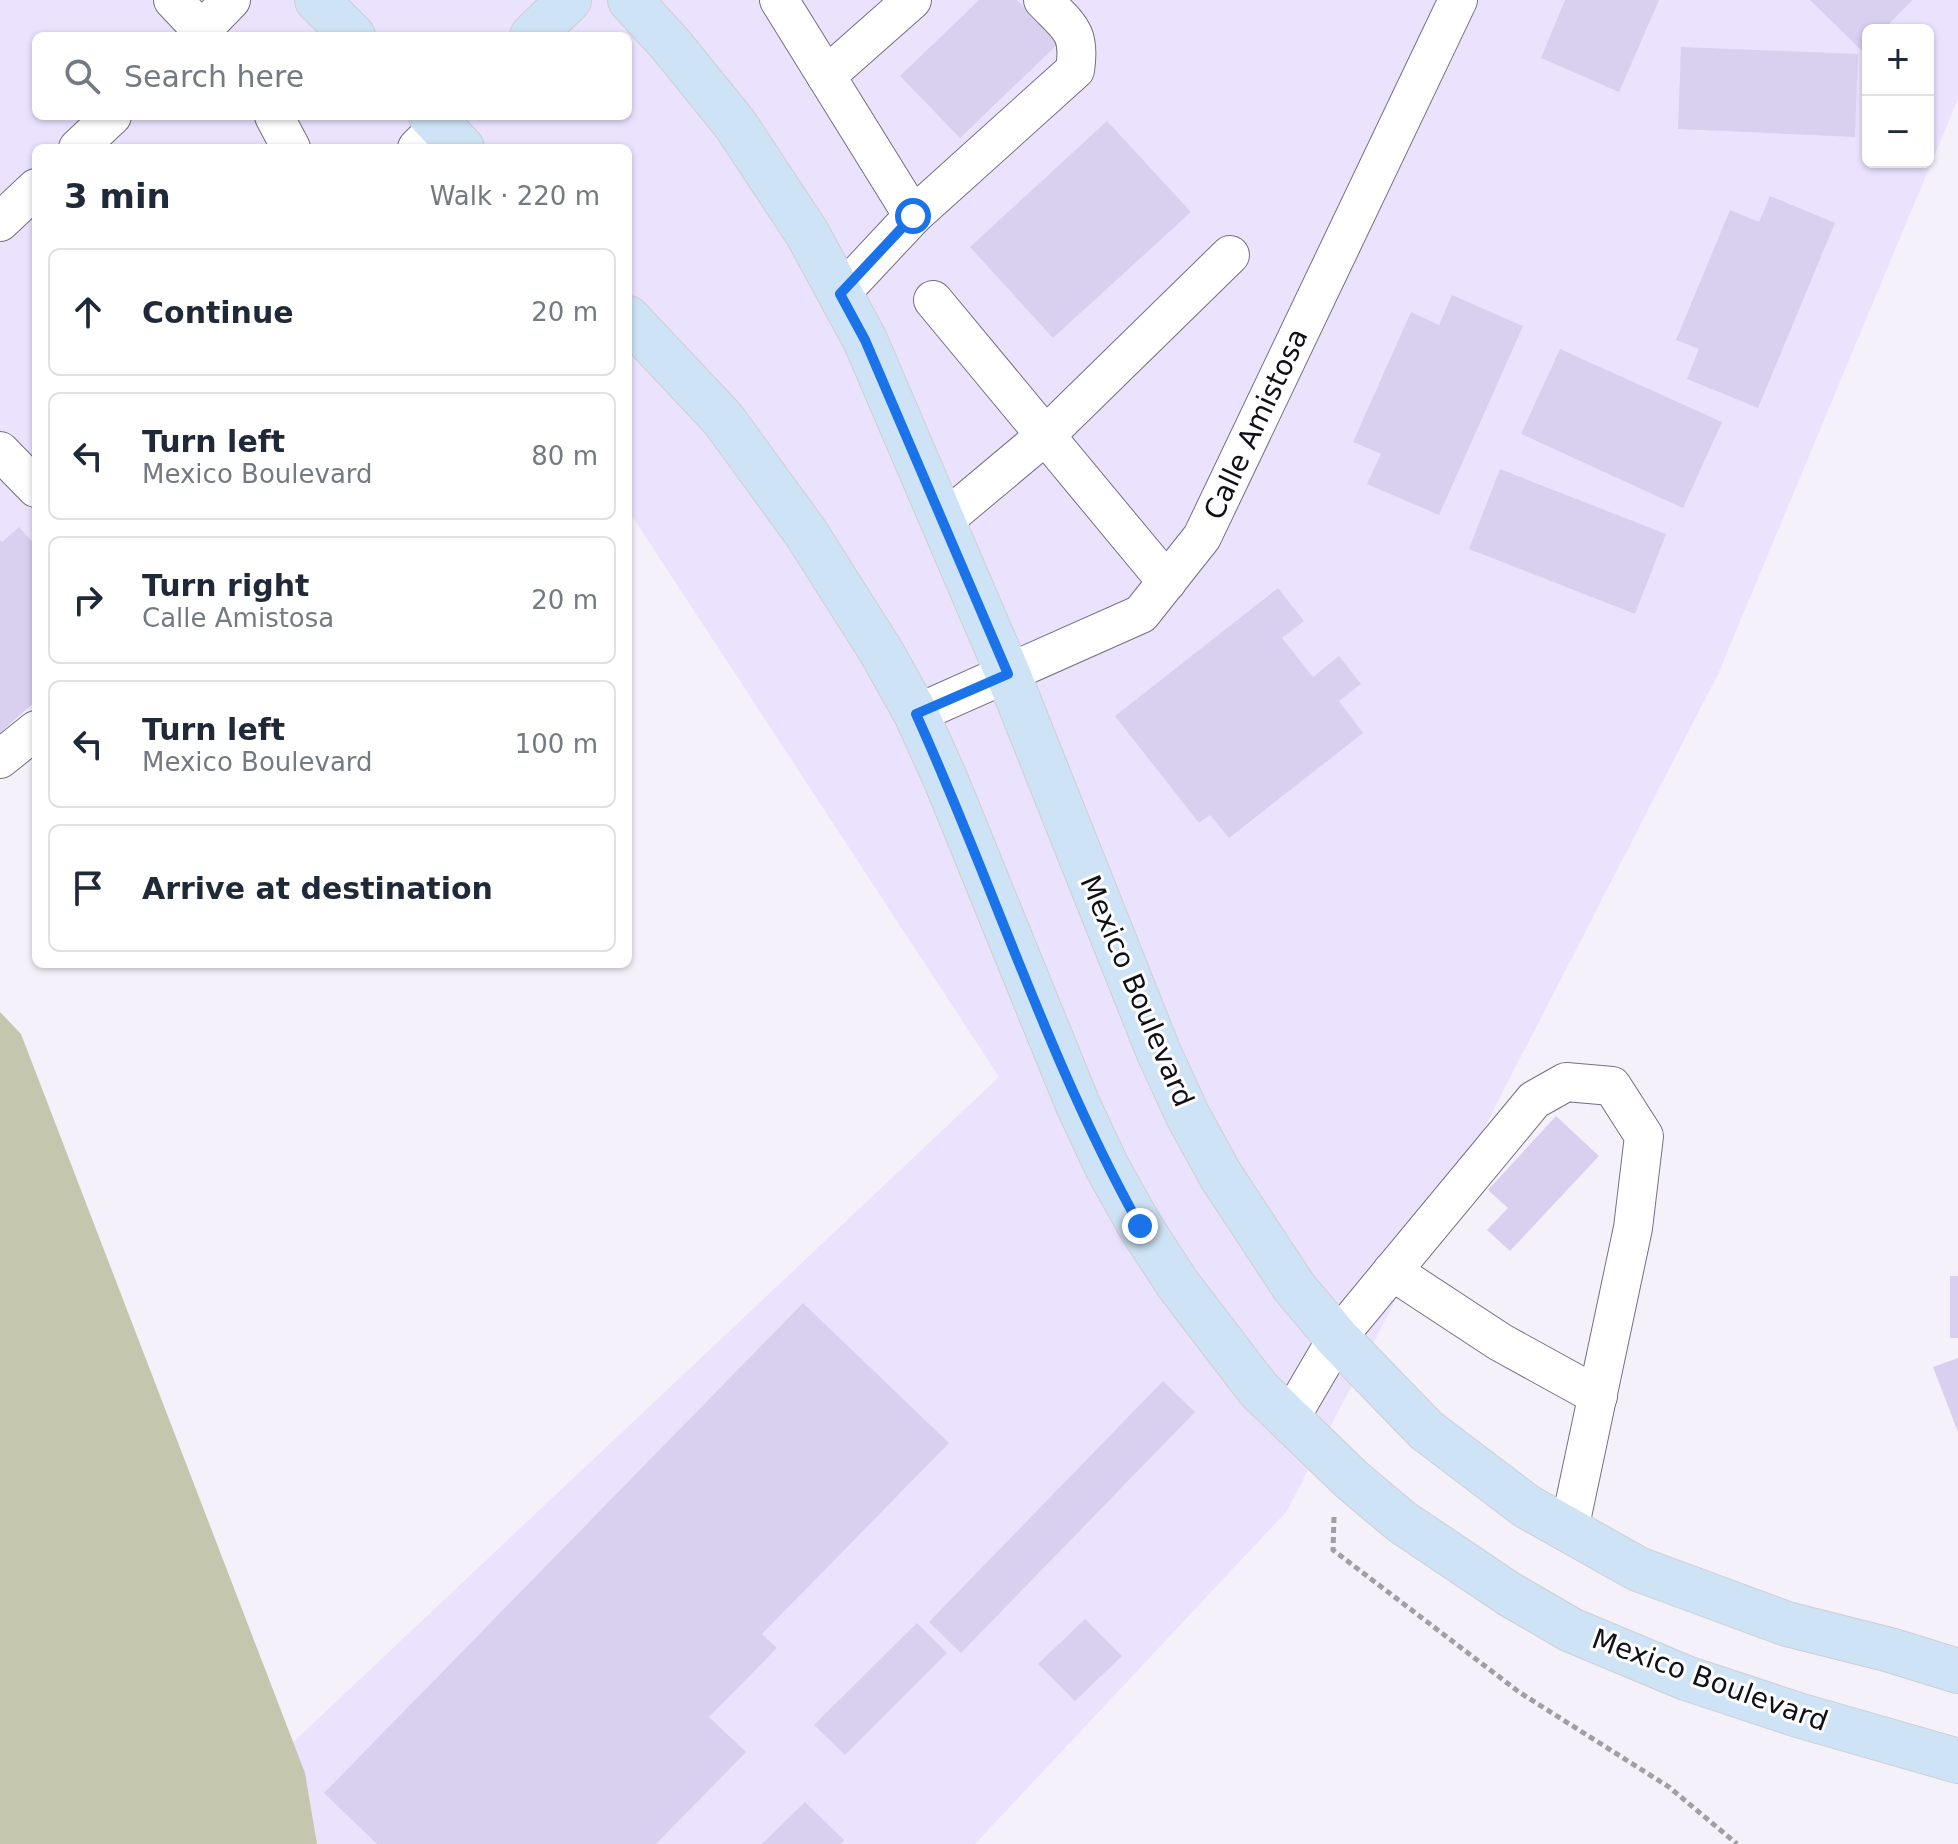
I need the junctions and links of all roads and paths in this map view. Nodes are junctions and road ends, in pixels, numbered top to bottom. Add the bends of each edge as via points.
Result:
1 (173, 0) edge
2 (231, 0) edge
3 (317, 0) edge
4 (569, 0) edge
5 (630, 0) edge
6 (779, 0) edge
7 (912, 0) edge
8 (1043, 0) edge
9 (1458, 0) edge
10 (200, 32) edge
11 (204, 32) edge
12 (349, 32) edge
13 (536, 32) edge
14 (826, 76) junction
15 (108, 120) edge
16 (276, 120) edge
17 (82, 144) edge
18 (289, 144) edge
19 (32, 192) edge
20 (913, 216) junction
21 (0, 222) edge
22 (1230, 255) dead end
23 (840, 294) junction
24 (933, 300) dead end
25 (632, 322) edge
26 (1046, 435) junction
27 (0, 451) edge
28 (32, 484) edge
29 (942, 522) junction
30 (1167, 582) junction
31 (1008, 674) junction
32 (916, 714) junction
33 (32, 733) edge
34 (0, 759) edge
35 (1392, 1271) junction
36 (1337, 1338) junction
37 (1598, 1396) junction
38 (1289, 1420) junction
39 (1335, 1464) junction
40 (1569, 1530) junction
41 (1958, 1671) edge
42 (1958, 1761) edge
43 (1737, 1844) edge

1 - 10 street
2 - 11 street
3 - 12 main road
4 - 13 main road
5 - 23 main road, Mexico Boulevard via 735,124
6 - 14 street
7 - 14 street
8 - 20 street via 1073,31 1078,48 1075,70
9 - 30 street, Calle Amistosa via 1202,537
14 - 20 street
15 - 17 street
16 - 18 street
19 - 21 street
20 - 23 street
22 - 26 street
23 - 29 main road, Mexico Boulevard via 865,340
24 - 26 street
25 - 32 main road, Mexico Boulevard via 723,419 806,533
26 - 29 street
26 - 30 street
27 - 28 street
29 - 31 main road, Mexico Boulevard
30 - 31 street, Calle Amistosa via 1141,614
31 - 32 street, Calle Amistosa
31 - 36 main road, Mexico Boulevard via 1188,1116 1257,1232
32 - 38 main road, Mexico Boulevard via 1107,1167 1177,1283 1258,1389
33 - 34 street
35 - 36 street
35 - 37 street via 1500,1342
35 - 37 street via 1534,1100 1566,1082 1612,1086 1644,1136 1633,1228
36 - 38 street
36 - 40 main road, Mexico Boulevard via 1426,1430 1526,1506
37 - 40 street
38 - 39 main road, Mexico Boulevard
39 - 42 main road, Mexico Boulevard via 1402,1522 1571,1630 1686,1678
39 - 43 path via 1333,1550 1519,1692 1669,1787
40 - 41 main road, Mexico Boulevard via 1638,1569 1787,1624

